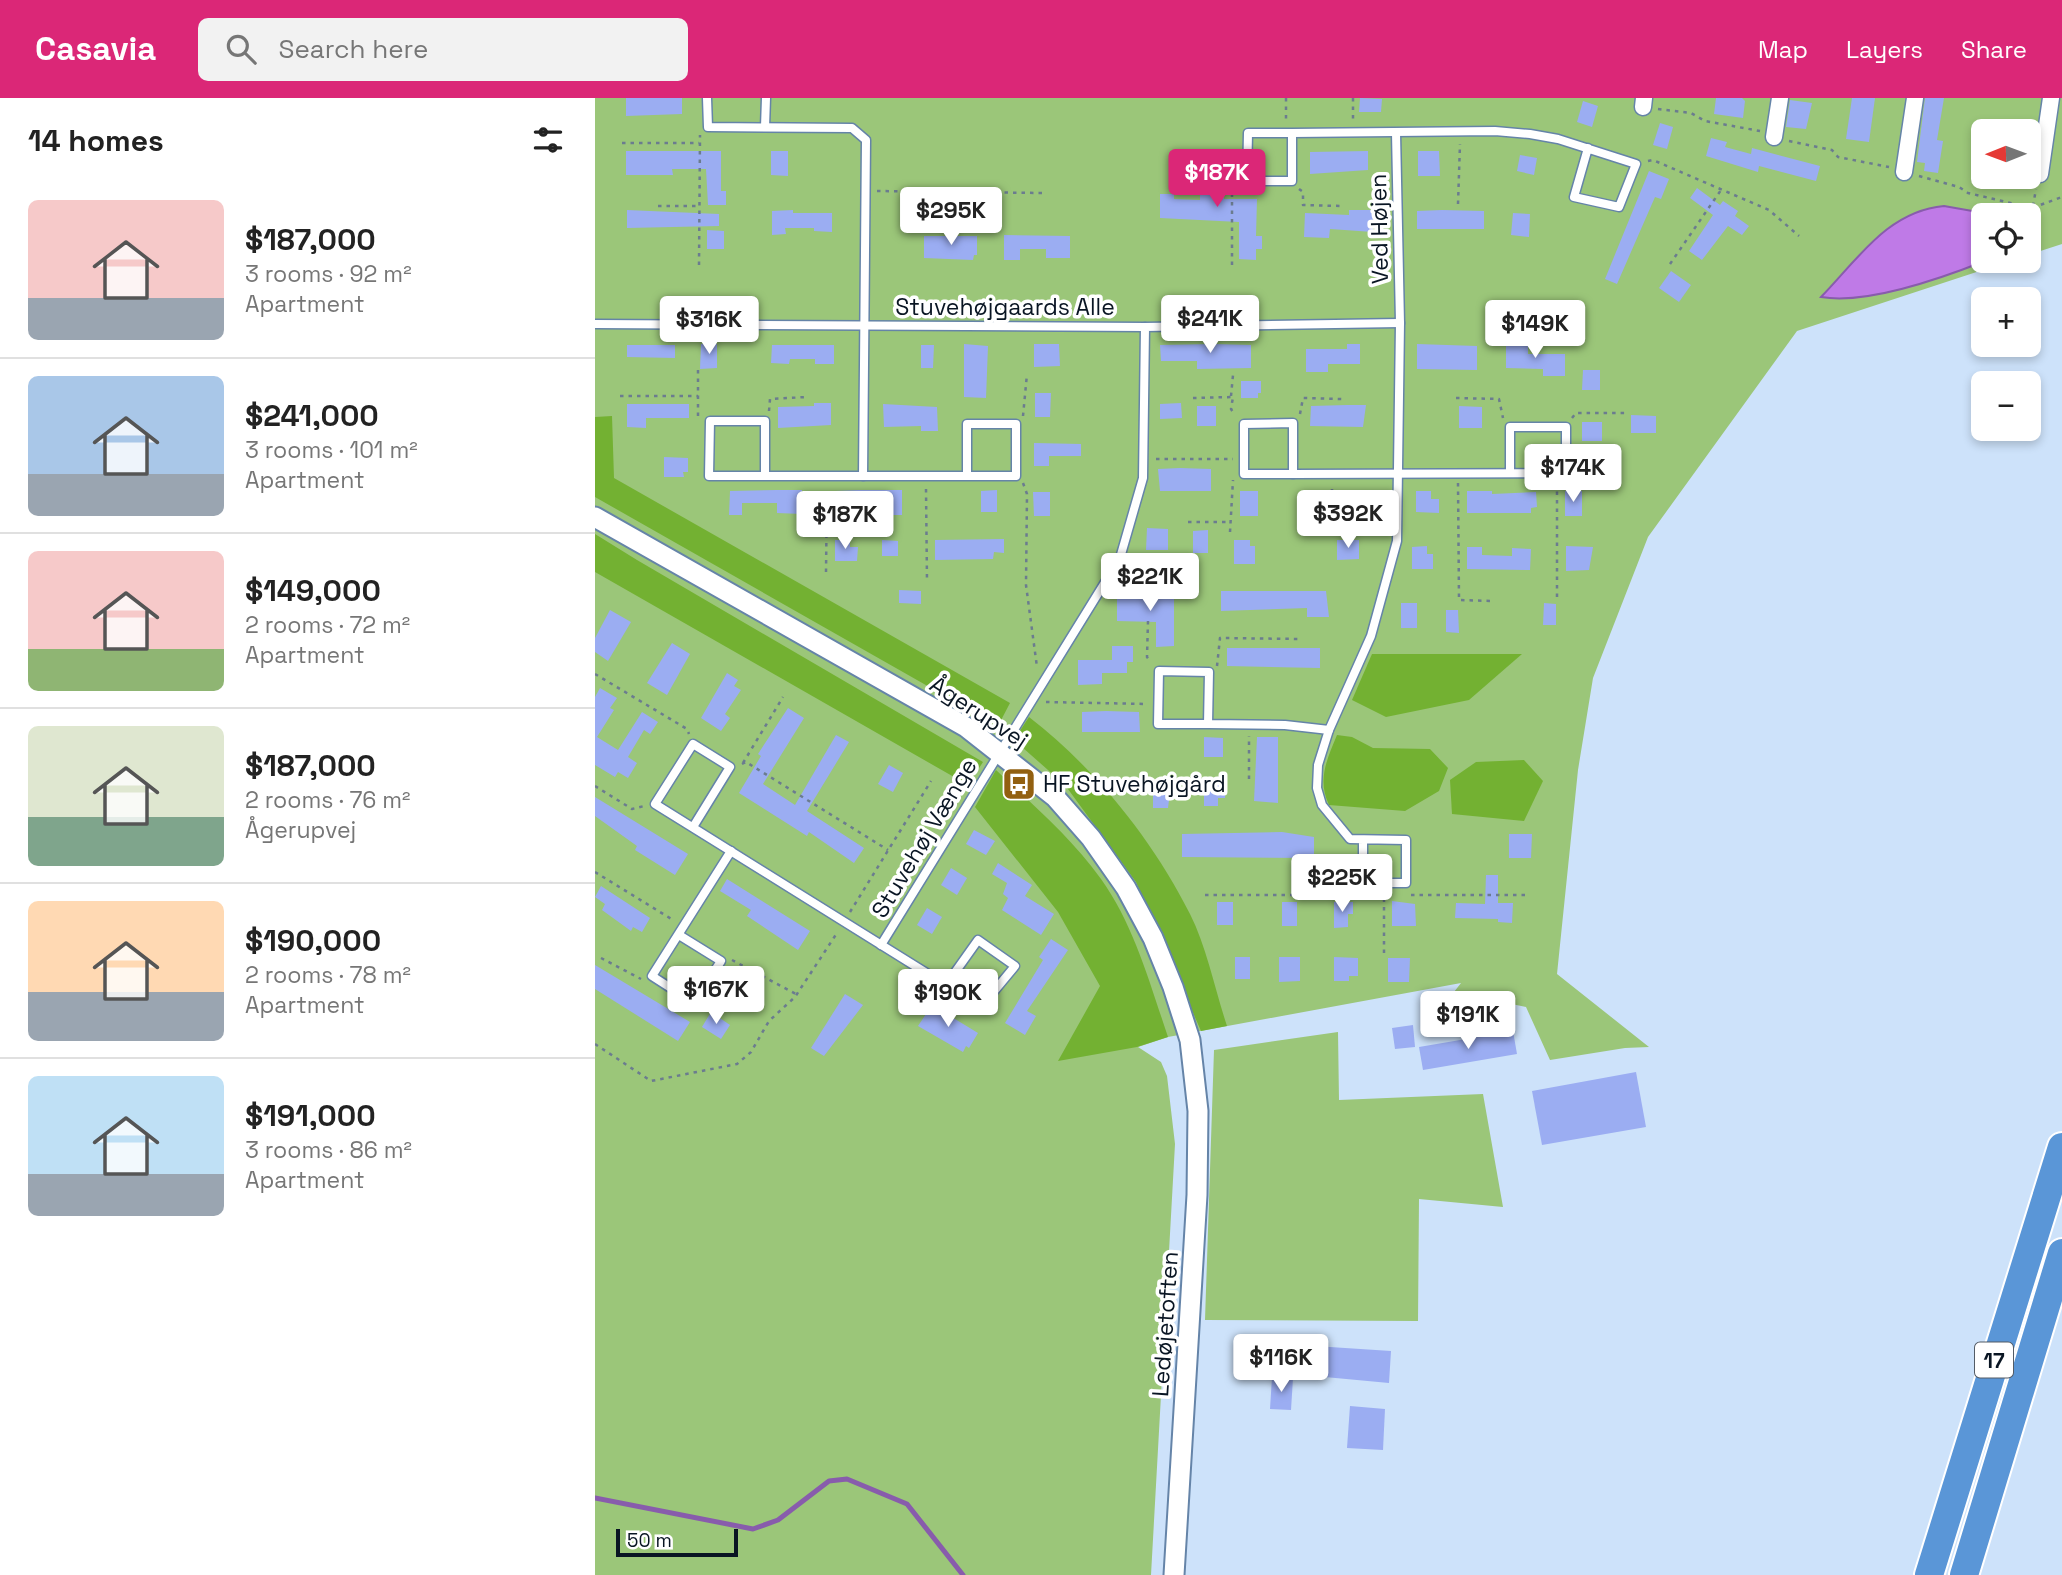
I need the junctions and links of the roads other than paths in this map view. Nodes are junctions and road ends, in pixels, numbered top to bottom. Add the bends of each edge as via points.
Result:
1 (707, 98) edge
2 (766, 98) edge
3 (1780, 98) edge
4 (1915, 98) edge
5 (2051, 98) edge
6 (765, 127) junction
7 (1289, 133) junction
8 (1396, 133) junction
9 (1774, 137) dead end
10 (1588, 148) junction
11 (2041, 167) edge
12 (1904, 172) road end
13 (1400, 323) junction
14 (595, 324) edge
15 (864, 326) junction
16 (1145, 327) junction
17 (1510, 473) junction
18 (1293, 474) junction
19 (1400, 474) junction
20 (765, 476) junction
21 (863, 476) junction
22 (967, 476) junction
23 (595, 517) edge
24 (1208, 724) junction
25 (1329, 730) junction
26 (999, 751) junction
27 (693, 827) junction
28 (1363, 839) junction
29 (731, 851) junction
30 (681, 931) junction
31 (881, 944) junction
32 (946, 985) junction
33 (1195, 1076) joint
34 (2062, 1147) edge
35 (2062, 1254) edge
36 (1966, 1568) edge
37 (1174, 1575) edge
38 (1928, 1575) edge

1 - 6 lane, Stuvehøjgaards Alle via 708,127
2 - 6 lane
3 - 9 street
4 - 12 street
5 - 11 street
6 - 15 lane, Stuvehøjgaards Alle via 852,128 866,141
7 - 7 lane via 1292,181 1247,181 1248,133
7 - 8 lane
8 - 10 lane via 1531,134
8 - 13 lane, Ved Højen
10 - 10 lane via 1574,197 1619,207 1634,163
13 - 16 lane, Stuvehøjgaards Alle
13 - 19 lane, Ved Højen
14 - 15 lane, Stuvehøjgaards Alle
15 - 16 lane, Stuvehøjgaards Alle
15 - 21 lane, Stuvehøjgaards Alle
16 - 26 lane, Stuvehøjgaards Alle via 1143,478 1120,558
17 - 17 lane via 1510,427 1564,427 1566,473
17 - 19 lane
18 - 18 lane via 1292,424 1244,424 1244,472
18 - 19 lane
19 - 25 lane, Ved Højen via 1397,541 1385,590 1371,636
20 - 20 lane via 765,421 710,423 709,476
20 - 21 lane
21 - 22 lane
22 - 22 lane via 967,424 1016,424 1016,476
23 - 26 street, Ågerupvej via 966,727
24 - 24 lane via 1209,672 1159,671 1159,724
24 - 25 lane
25 - 28 lane, Ved Højen via 1318,765 1317,788 1322,804 1350,839
26 - 31 lane, Stuvehøj Vænge
26 - 33 street, Ågerupvej via 1055,797 1126,887 1173,986 1190,1040
27 - 27 lane, Stuvehøj Vænge via 730,767 693,744 655,804
27 - 29 lane, Stuvehøj Vænge
28 - 28 lane via 1363,883 1406,883 1406,839
29 - 30 lane
29 - 31 lane, Stuvehøj Vænge
30 - 30 lane via 652,976 694,1003 721,961
31 - 32 lane, Stuvehøj Vænge
32 - 32 lane, Stuvehøj Vænge via 981,1007 1015,966 978,940
33 - 37 street, Ledøjetoften via 1198,1195
34 - 38 highway, 17
35 - 36 highway, 17

